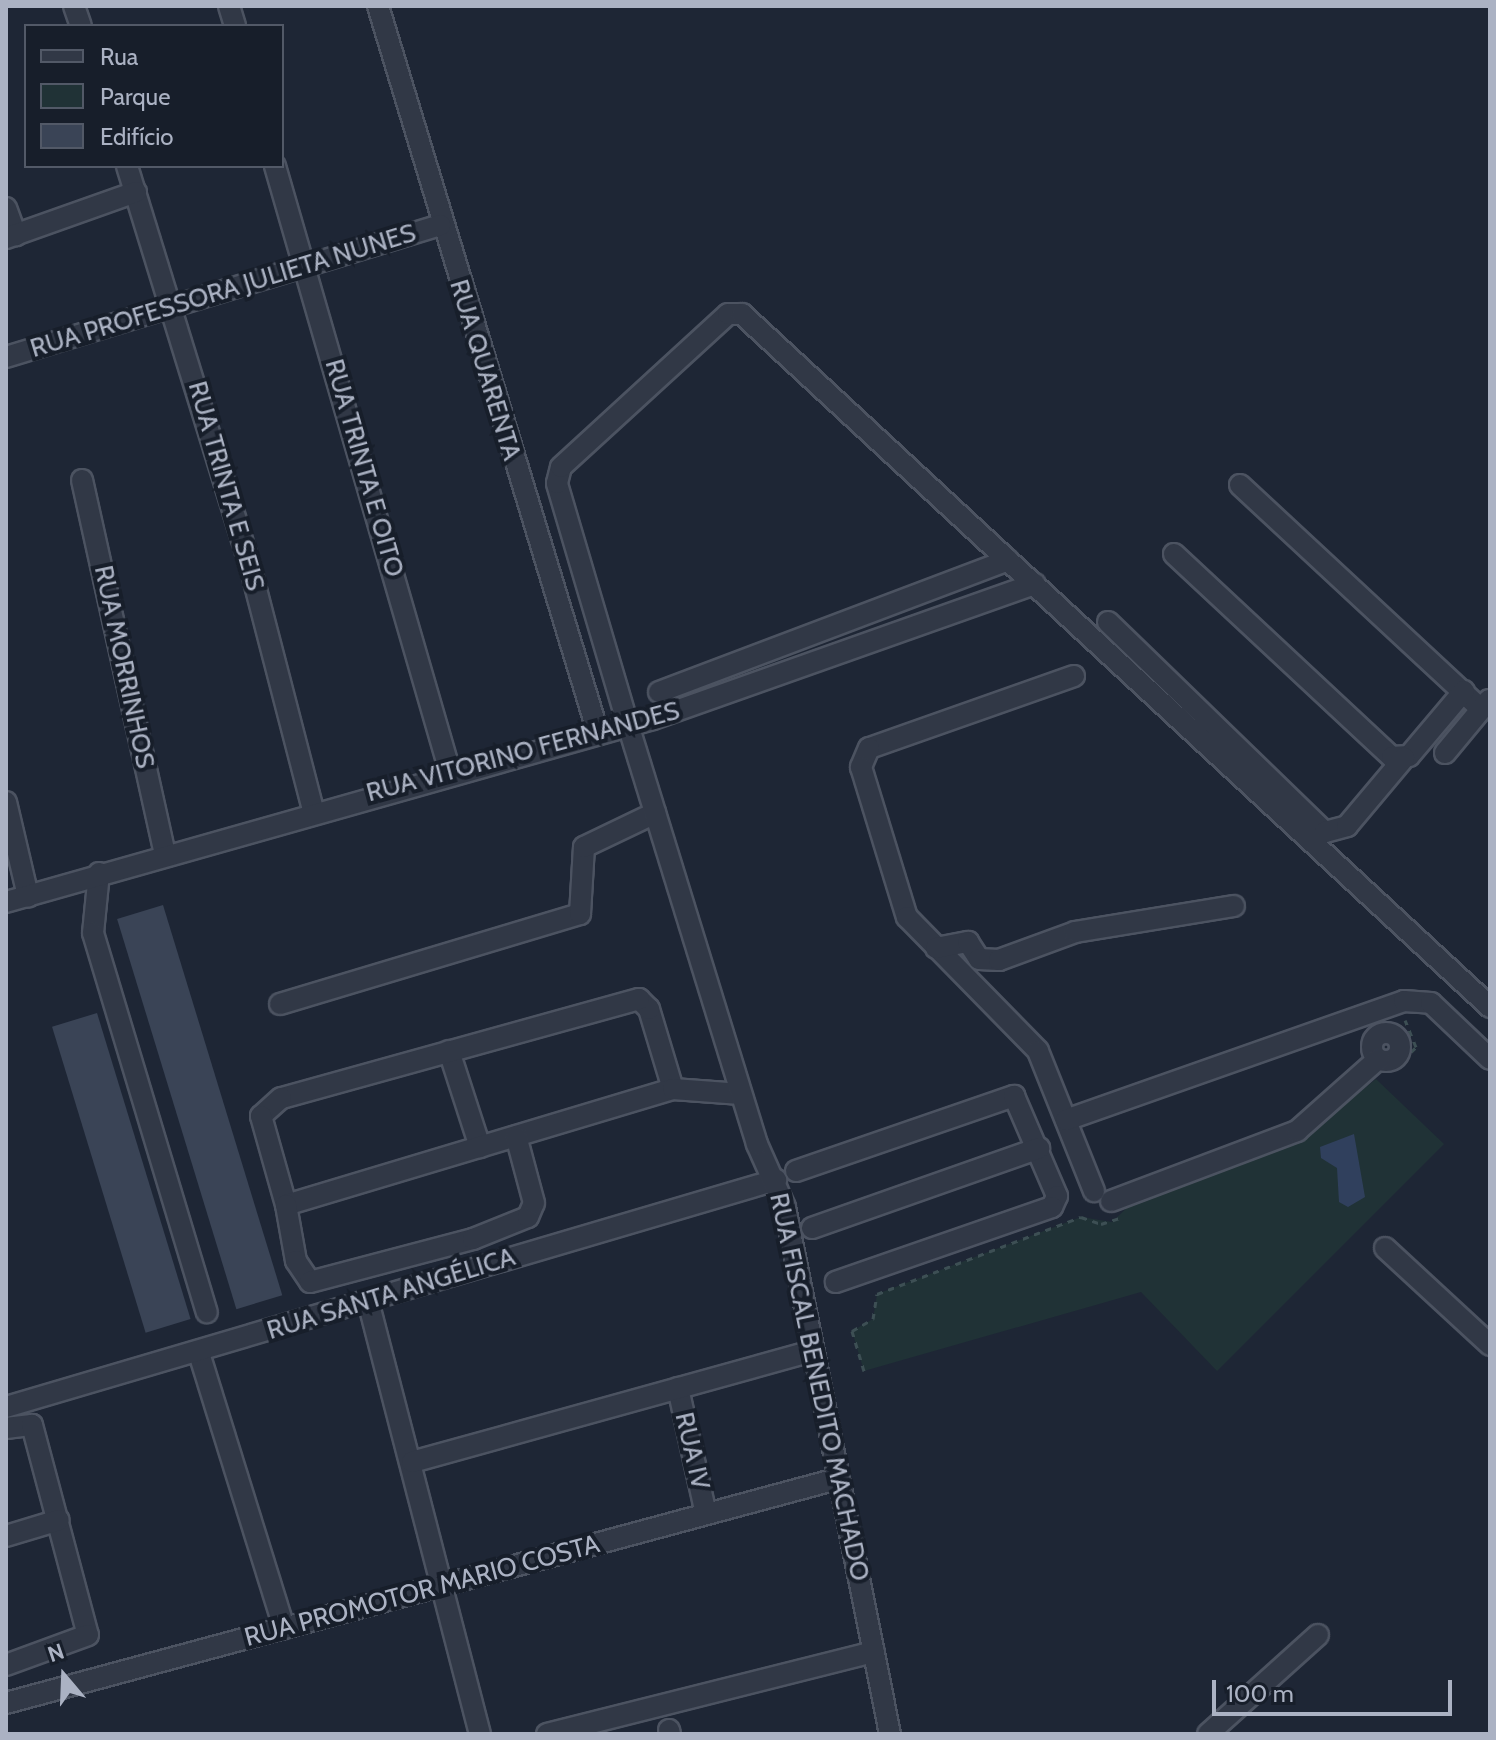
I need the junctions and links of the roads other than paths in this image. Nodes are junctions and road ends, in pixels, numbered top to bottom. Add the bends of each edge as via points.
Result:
1 (378, 6) edge
2 (128, 168) edge
3 (276, 168) edge
4 (136, 192) junction
5 (6, 208) edge
6 (440, 225) junction
7 (11, 237) edge
8 (307, 266) junction
9 (171, 307) junction
10 (6, 357) edge
11 (82, 480) dead end
12 (1240, 485) dead end
13 (1174, 554) dead end
14 (1008, 560) junction
15 (1035, 584) junction
16 (1108, 622) dead end
17 (1074, 676) dead end
18 (1464, 691) junction
19 (659, 692) dead end
20 (1486, 704) edge
21 (628, 725) junction
22 (598, 733) junction
23 (1445, 753) dead end
24 (1404, 758) junction
25 (450, 772) junction
26 (6, 802) edge
27 (313, 810) junction
28 (655, 813) junction
29 (165, 854) junction
30 (99, 873) junction
31 (28, 896) junction
32 (6, 902) edge
33 (1234, 906) dead end
34 (936, 948) junction
35 (280, 1004) dead end
36 (1490, 1007) edge
37 (449, 1051) junction
38 (1378, 1059) dead end
39 (1490, 1059) edge
40 (673, 1089) junction
41 (741, 1094) junction
42 (1066, 1120) junction
43 (516, 1136) junction
44 (480, 1147) junction
45 (1039, 1148) junction
46 (1080, 1158) junction
47 (796, 1171) dead end
48 (1047, 1171) junction
49 (776, 1180) junction
50 (286, 1205) junction
51 (812, 1228) dead end
52 (1385, 1248) dead end
53 (836, 1282) dead end
54 (368, 1301) junction
55 (207, 1312) dead end
56 (1490, 1345) edge
57 (809, 1352) junction
58 (199, 1353) junction
59 (678, 1388) junction
60 (6, 1407) edge
61 (6, 1428) edge
62 (412, 1462) junction
63 (837, 1479) junction
64 (706, 1514) junction
65 (59, 1520) junction
66 (6, 1536) edge
67 (442, 1585) junction
68 (284, 1628) junction
69 (1318, 1635) dead end
70 (874, 1652) junction
71 (6, 1665) edge
72 (6, 1703) edge
73 (480, 1734) edge
74 (547, 1734) edge
75 (890, 1734) edge
76 (1208, 1734) edge

1 - 6 street, RUA QUARENTA
2 - 4 street, RUA TRINTA E SEIS
3 - 8 street, RUA TRINTA E OITO
4 - 7 street
4 - 9 street, RUA TRINTA E SEIS
5 - 7 street
6 - 8 street, RUA PROFESSORA JULIETA NUNES
6 - 22 street, RUA QUARENTA
8 - 9 street, RUA PROFESSORA JULIETA NUNES
8 - 25 street, RUA TRINTA E OITO
9 - 10 street, RUA PROFESSORA JULIETA NUNES
9 - 27 street, RUA TRINTA E SEIS
11 - 29 street, RUA MORRINHOS
12 - 18 street
13 - 24 street via 1392,757
14 - 15 street
14 - 19 street
14 - 21 street, RUA FISCAL BENEDITO MACHADO via 742,314 728,314 557,475
15 - 21 street, RUA VITORINO FERNANDES
15 - 36 street
16 - 24 street via 1325,832 1347,826
17 - 34 street via 869,748 861,758 907,917
18 - 20 street
18 - 24 street
20 - 23 street
21 - 22 street, RUA VITORINO FERNANDES
21 - 28 street, RUA FISCAL BENEDITO MACHADO
22 - 25 street, RUA VITORINO FERNANDES
25 - 27 street, RUA VITORINO FERNANDES
26 - 31 street
27 - 29 street, RUA VITORINO FERNANDES
28 - 35 street via 584,847 580,914
28 - 41 street, RUA FISCAL BENEDITO MACHADO
29 - 30 street, RUA VITORINO FERNANDES
30 - 31 street, RUA VITORINO FERNANDES
30 - 55 street via 93,933
31 - 32 street, RUA VITORINO FERNANDES
33 - 34 street via 1075,932 999,960 979,959 968,942
34 - 42 street via 1038,1051
37 - 40 street via 639,999 649,1009
37 - 44 street
37 - 50 street via 269,1106 261,1116
38 - 46 street via 1297,1131 1111,1201
39 - 42 street via 1431,1003 1404,1001
40 - 41 street
40 - 43 street
41 - 49 street, RUA FISCAL BENEDITO MACHADO
42 - 46 street
43 - 44 street
43 - 50 street via 534,1203 528,1217 473,1239 310,1282 296,1261
44 - 50 street
45 - 47 street via 1014,1096
45 - 48 street
45 - 51 street
46 - 48 street
48 - 53 street via 1057,1196 1052,1207
49 - 54 street, RUA SANTA ANGÉLICA
49 - 57 street, RUA FISCAL BENEDITO MACHADO via 814,1305 817,1328
52 - 56 street
54 - 58 street, RUA SANTA ANGÉLICA
54 - 62 street
57 - 59 street
57 - 63 street, RUA FISCAL BENEDITO MACHADO
58 - 60 street, RUA SANTA ANGÉLICA
58 - 68 street
59 - 62 street
59 - 64 street, RUA IV
61 - 65 street via 32,1425
62 - 67 street
63 - 64 street, RUA PROMOTOR MARIO COSTA
63 - 70 street, RUA FISCAL BENEDITO MACHADO
64 - 67 street, RUA PROMOTOR MARIO COSTA
65 - 66 street
65 - 71 street via 87,1637
67 - 68 street, RUA PROMOTOR MARIO COSTA
67 - 73 street
68 - 72 street, RUA PROMOTOR MARIO COSTA
69 - 76 street
70 - 74 street
70 - 75 street, RUA FISCAL BENEDITO MACHADO

